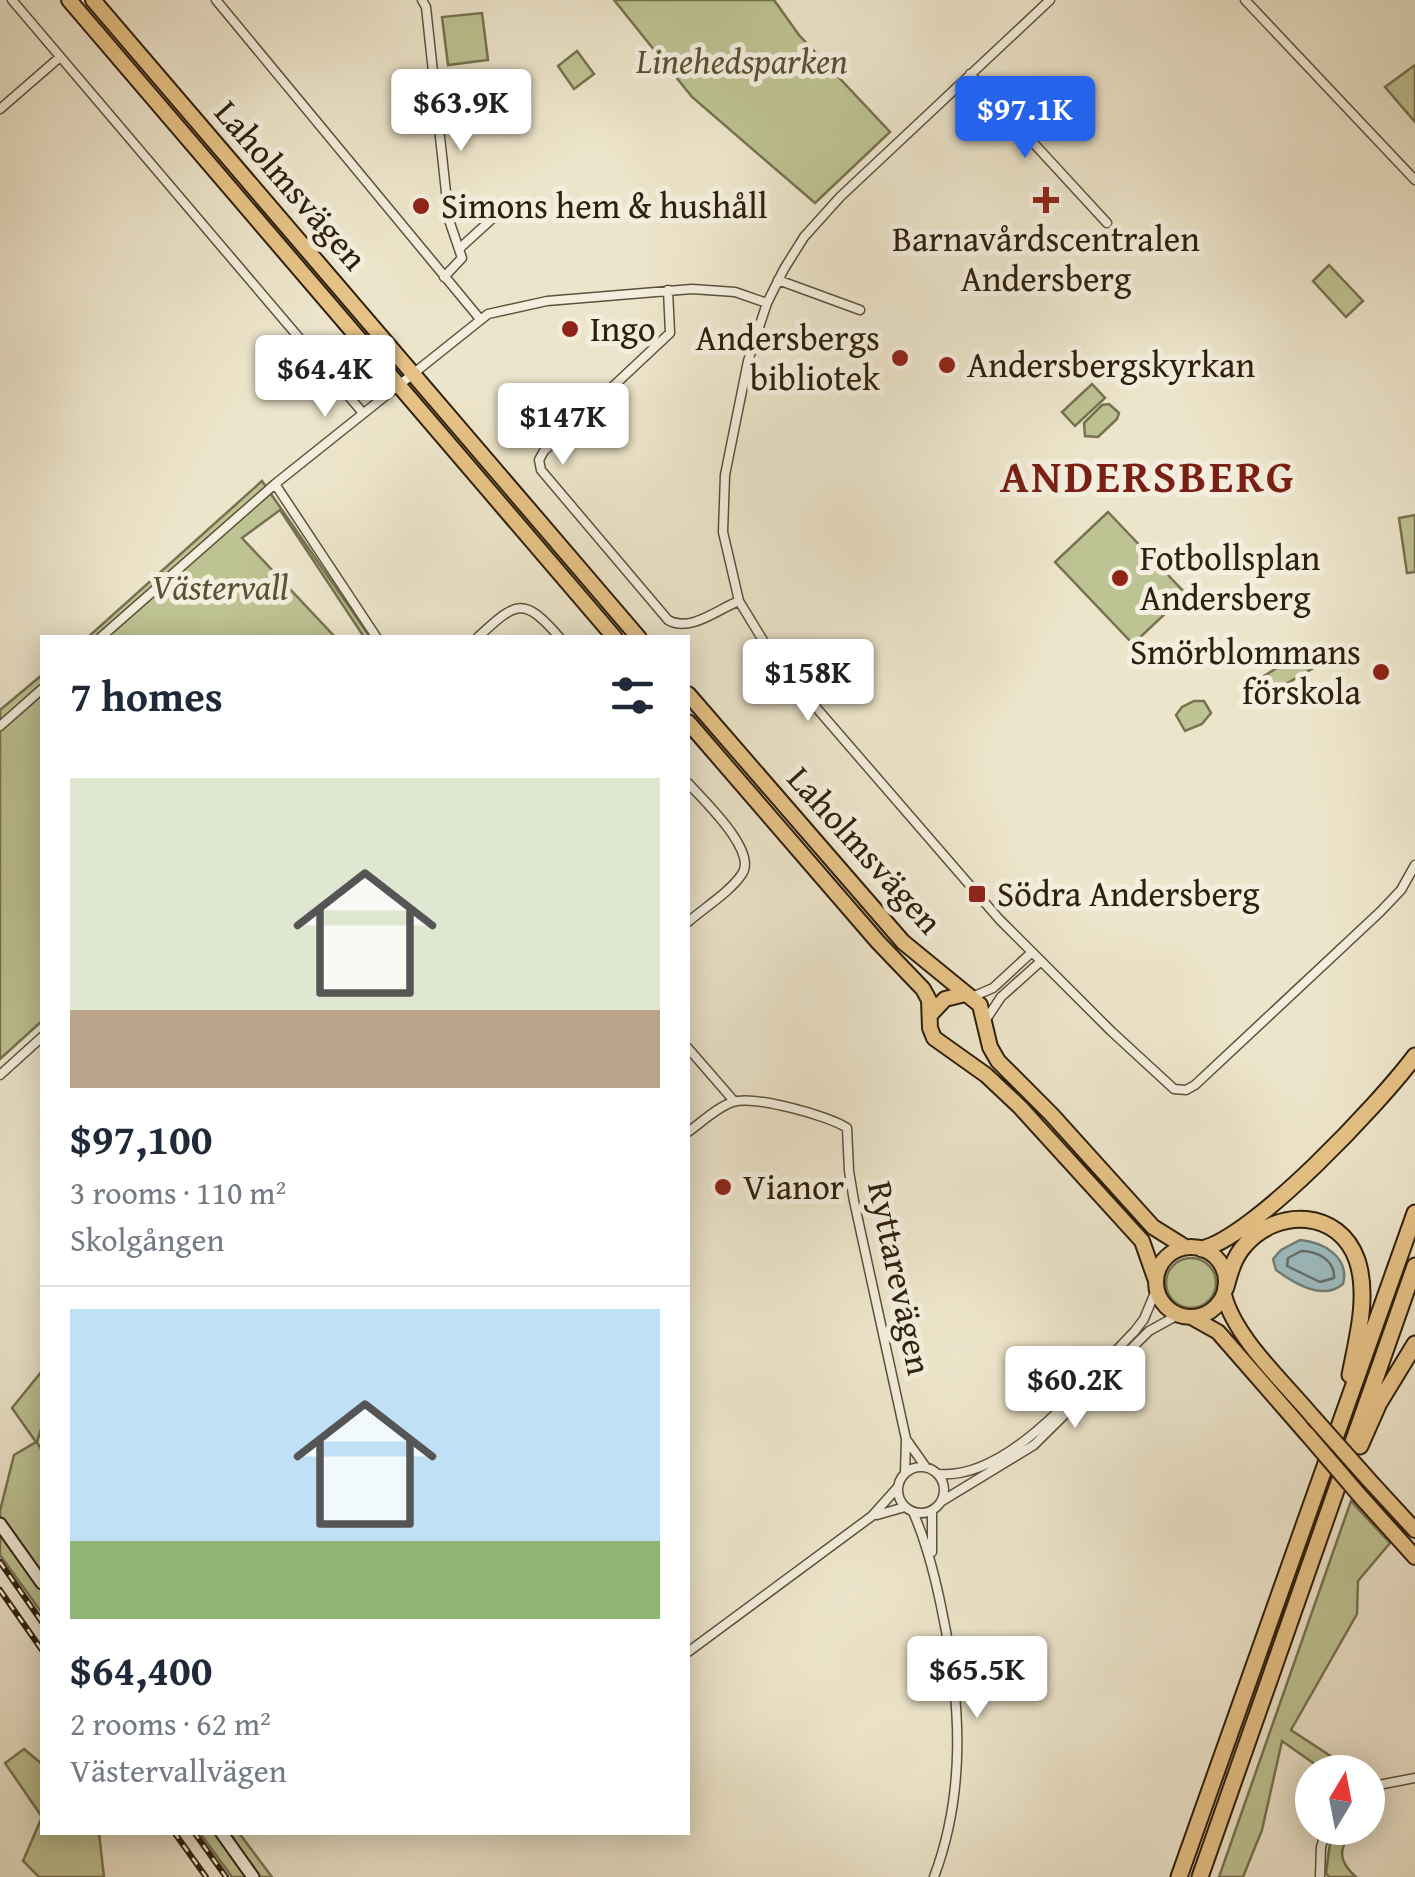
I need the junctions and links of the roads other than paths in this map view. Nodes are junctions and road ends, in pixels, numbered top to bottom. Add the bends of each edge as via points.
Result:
1 (12, 0) edge
2 (69, 0) edge
3 (93, 0) edge
4 (216, 0) edge
5 (422, 0) edge
6 (1050, 0) edge
7 (1245, 0) edge
8 (60, 56) junction
9 (970, 74) junction
10 (0, 109) edge
11 (1415, 180) edge
12 (504, 208) dead end
13 (1107, 222) dead end
14 (460, 248) junction
15 (444, 276) junction
16 (778, 280) junction
17 (668, 290) junction
18 (766, 302) junction
19 (860, 310) dead end
20 (480, 319) junction
21 (415, 374) junction
22 (399, 385) junction
23 (363, 414) junction
24 (275, 484) junction
25 (739, 601) junction
26 (103, 635) edge
27 (375, 635) edge
28 (480, 635) edge
29 (557, 635) edge
30 (612, 635) edge
31 (636, 635) edge
32 (40, 690) edge
33 (690, 696) edge
34 (690, 724) edge
35 (0, 726) edge
36 (690, 785) edge
37 (1415, 864) edge
38 (690, 920) edge
39 (1031, 953) junction
40 (1040, 962) junction
41 (968, 996) junction
42 (930, 1015) junction
43 (986, 1022) junction
44 (40, 1039) edge
45 (690, 1050) edge
46 (1415, 1056) edge
47 (0, 1075) edge
48 (734, 1102) junction
49 (690, 1131) edge
50 (1415, 1213) edge
51 (1194, 1248) junction
52 (1415, 1266) edge
53 (1156, 1284) junction
54 (1225, 1291) junction
55 (1185, 1316) junction
56 (1415, 1344) edge
57 (1339, 1428) junction
58 (906, 1439) junction
59 (925, 1466) junction
60 (905, 1473) junction
61 (938, 1474) junction
62 (898, 1487) junction
63 (942, 1500) junction
64 (909, 1510) junction
65 (932, 1511) junction
66 (872, 1516) junction
67 (0, 1524) edge
68 (1415, 1530) edge
69 (1415, 1557) edge
70 (932, 1561) junction
71 (1307, 1570) junction
72 (40, 1581) edge
73 (690, 1651) edge
74 (1415, 1778) edge
75 (1385, 1784) edge
76 (223, 1835) edge
77 (1322, 1845) edge
78 (253, 1877) edge
79 (934, 1877) edge
80 (1180, 1877) edge
81 (1200, 1877) edge
82 (1320, 1877) edge

1 - 8 street
2 - 22 highway, Laholmsvägen
3 - 21 highway, Laholmsvägen
4 - 15 street
5 - 14 street via 449,220
6 - 9 street
7 - 11 street
8 - 10 street
8 - 23 street
9 - 13 street
9 - 16 street via 840,197
12 - 14 street
14 - 15 street via 462,258
15 - 20 street
16 - 18 street
16 - 19 street
17 - 18 street via 718,290
17 - 20 street via 519,305
17 - 25 street via 670,333 544,451 541,470 668,620 690,624
18 - 25 street via 748,358 722,494 728,565
20 - 21 street
21 - 22 street
21 - 31 highway, Laholmsvägen
22 - 23 street
22 - 30 highway, Laholmsvägen
23 - 24 street
24 - 26 street
24 - 27 street
25 - 39 street via 775,660
28 - 29 street via 510,607 526,606
32 - 35 street
33 - 41 highway, Laholmsvägen via 877,914
34 - 42 highway, Laholmsvägen via 917,981
36 - 38 street via 746,860 742,876
37 - 40 street via 1380,912 1186,1090 1166,1085
39 - 40 street
39 - 41 street via 993,988
40 - 43 street
41 - 42 highway via 945,1000
41 - 43 highway, Laholmsvägen
42 - 53 highway, Laholmsvägen via 938,1043 986,1076 1142,1241
43 - 51 highway, Laholmsvägen via 998,1061 1152,1227
44 - 47 street
45 - 48 street
46 - 51 highway via 1382,1097 1230,1239
48 - 49 street
48 - 58 street, Ryttarevägen via 768,1104 847,1128 852,1186
50 - 57 highway
51 - 53 highway via 1165,1258
51 - 54 highway, Laholmsvägen via 1220,1261
52 - 71 highway
53 - 55 highway, Laholmsvägen via 1164,1305
53 - 61 street via 1134,1332 1031,1435 974,1469
54 - 55 highway via 1211,1311
54 - 57 highway via 1242,1248 1270,1225 1309,1219 1346,1240 1357,1261 1361,1308
54 - 68 highway, Laholmsvägen, bridge via 1242,1333
55 - 63 street via 1149,1332 1034,1445
55 - 69 highway, Laholmsvägen, bridge via 1218,1332
56 - 71 highway via 1380,1404 1319,1557
57 - 80 highway
58 - 59 street, Ryttarevägen
58 - 60 street, Ryttarevägen
59 - 60 street
59 - 61 street, Ryttarevägen
60 - 62 street, Ryttarevägen
61 - 63 street
62 - 64 street
62 - 66 street, Ryttarevägen
63 - 65 street
64 - 65 street
64 - 66 street
64 - 70 street
65 - 70 street
66 - 73 street
67 - 72 main road
70 - 79 street via 955,1671 959,1730 952,1809
71 - 81 highway
74 - 75 street
76 - 78 main road
77 - 82 street

